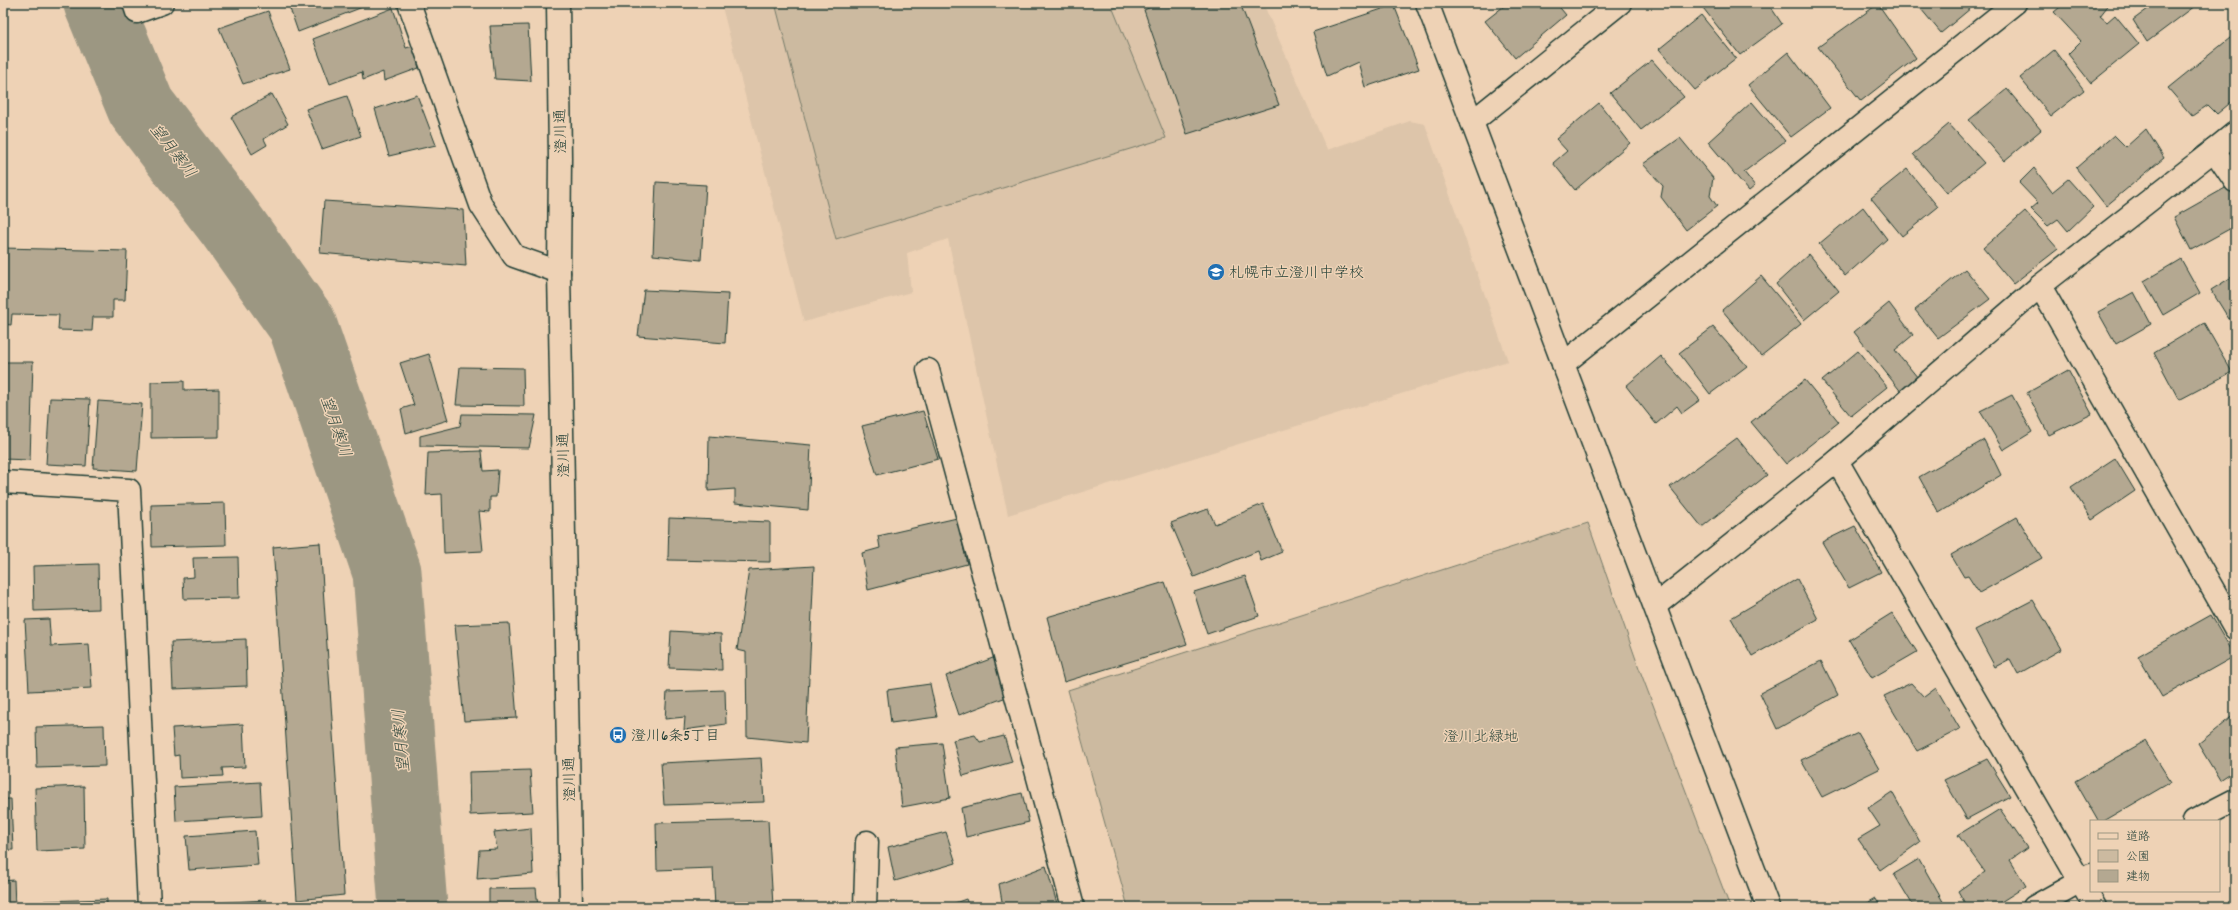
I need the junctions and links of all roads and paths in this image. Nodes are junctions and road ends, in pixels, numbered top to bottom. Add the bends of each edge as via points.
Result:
1 (134, 3) edge
2 (162, 3) edge
3 (409, 3) edge
4 (558, 3) edge
5 (1427, 3) edge
6 (1620, 3) edge
7 (2015, 3) edge
8 (1472, 122) junction
9 (2235, 133) edge
10 (2214, 150) junction
11 (2235, 181) edge
12 (559, 272) junction
13 (2040, 286) junction
14 (1563, 364) junction
15 (928, 370) dead end
16 (1837, 461) junction
17 (3, 482) edge
18 (1656, 606) junction
19 (2235, 628) edge
20 (2235, 800) edge
21 (2196, 820) edge
22 (867, 842) dead end
23 (2086, 878) edge
24 (2090, 891) edge
25 (2090, 892) edge
26 (149, 907) edge
27 (571, 907) edge
28 (865, 907) edge
29 (1073, 907) edge
30 (1768, 907) edge
31 (2034, 907) edge
32 (2095, 907) edge

1 - 2 street via 137,12
3 - 12 street via 481,205 514,256
4 - 12 street, 澄川通
5 - 8 street
6 - 8 street
7 - 14 street
8 - 14 street
9 - 10 street
10 - 11 street
10 - 13 street
12 - 27 street, 澄川通
13 - 16 street
13 - 19 street
14 - 18 street
15 - 29 street
16 - 18 street
16 - 23 street
17 - 26 street via 129,490
18 - 30 street
20 - 21 street
22 - 28 street
23 - 24 street
23 - 31 street
25 - 32 street

